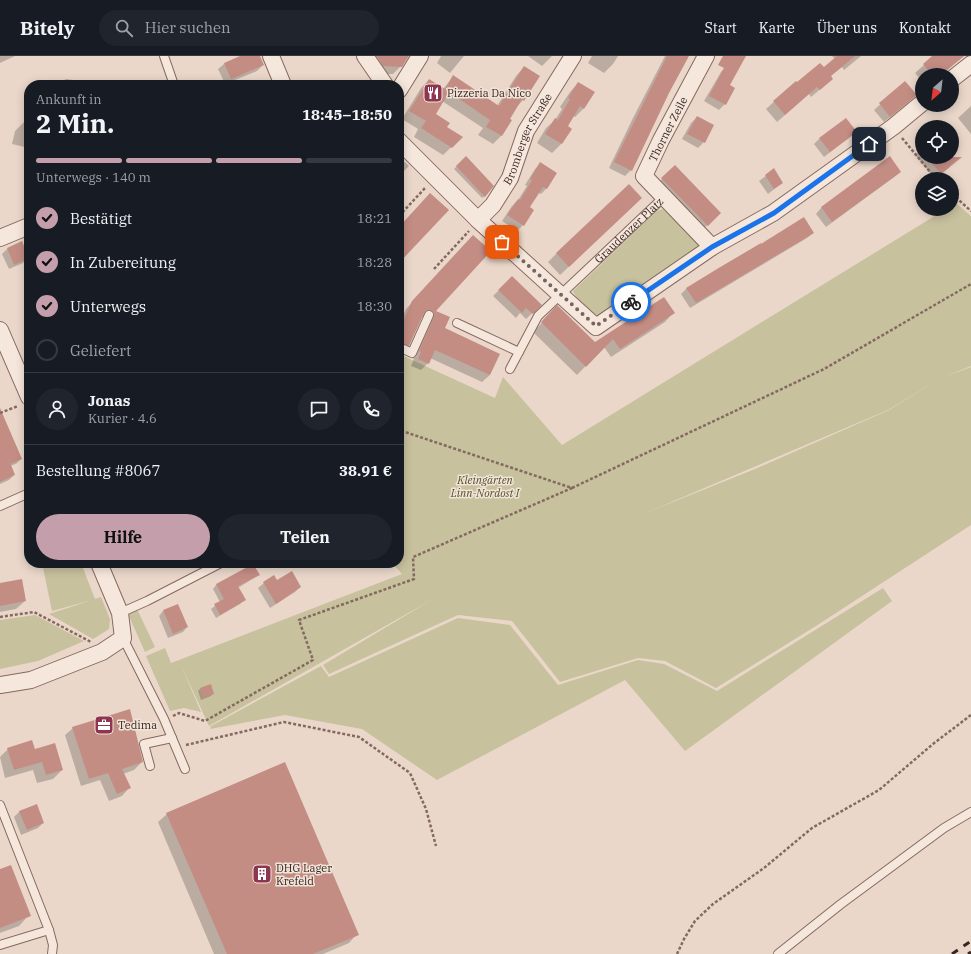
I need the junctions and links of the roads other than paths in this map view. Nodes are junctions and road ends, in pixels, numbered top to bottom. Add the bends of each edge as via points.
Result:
1 (164, 56) edge
2 (271, 56) edge
3 (365, 56) edge
4 (420, 56) edge
5 (573, 56) edge
6 (706, 56) edge
7 (971, 64) edge
8 (959, 73) edge
9 (172, 80) edge
10 (282, 80) edge
11 (382, 80) edge
12 (404, 82) edge
13 (915, 109) edge
14 (404, 146) edge
15 (664, 197) junction
16 (478, 220) junction
17 (24, 228) edge
18 (0, 238) edge
19 (712, 247) junction
20 (561, 294) junction
21 (429, 315) dead end
22 (457, 323) dead end
23 (0, 330) edge
24 (404, 349) edge
25 (519, 352) junction
26 (510, 369) dead end
27 (24, 398) edge
28 (24, 495) edge
29 (0, 506) edge
30 (101, 568) edge
31 (211, 568) edge
32 (120, 613) junction
33 (123, 638) junction
34 (0, 685) edge
35 (172, 738) junction
36 (150, 766) dead end
37 (185, 769) dead end
38 (0, 805) edge
39 (971, 812) edge
40 (49, 930) junction
41 (0, 945) edge
42 (52, 954) edge
43 (778, 954) edge

1 - 9 lane
2 - 10 street
3 - 11 street
4 - 12 street
5 - 16 street, Bromberger Straße via 526,131 510,178 493,205
6 - 15 street, Thorner Zeile via 644,176
7 - 8 street
13 - 19 street via 774,213
14 - 16 street
15 - 19 street, Graudenzer Platz
15 - 20 lane, Graudenzer Platz
16 - 20 street
17 - 18 street
19 - 20 street via 596,326
20 - 25 lane, Graudenzer Platz via 538,316
21 - 24 lane via 412,352
22 - 25 lane
23 - 27 street
25 - 26 lane, Graudenzer Platz
28 - 29 lane
30 - 32 street
31 - 32 lane
32 - 33 street
33 - 34 street via 102,652 31,680
33 - 35 lane
35 - 36 lane via 144,744
35 - 37 lane
38 - 40 lane
39 - 43 lane via 918,847
40 - 41 lane
40 - 42 lane via 53,945

